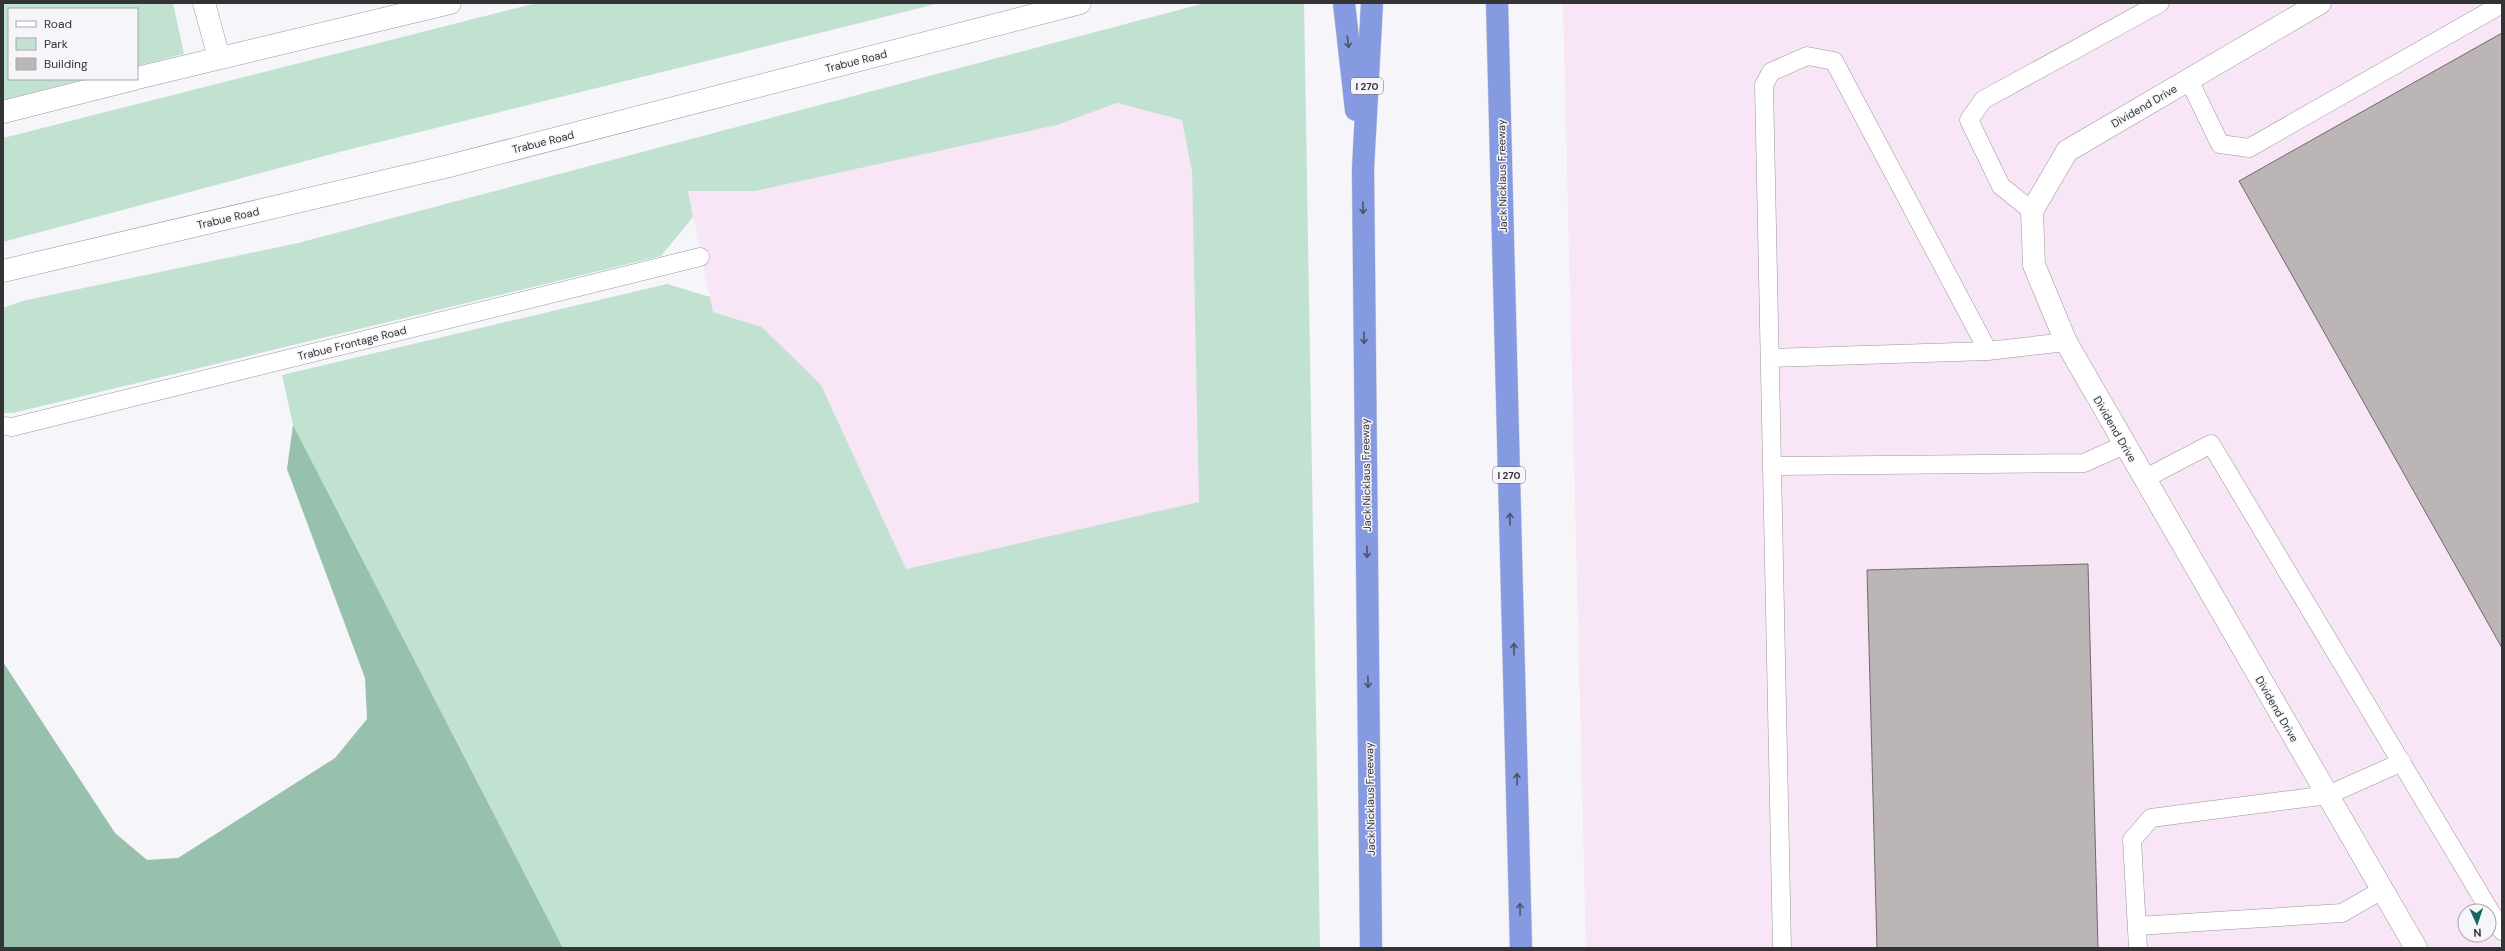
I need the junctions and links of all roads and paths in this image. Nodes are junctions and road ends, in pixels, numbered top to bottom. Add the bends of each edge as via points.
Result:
1 (204, 3) edge
2 (450, 3) edge
3 (1080, 3) edge
4 (1344, 3) edge
5 (1372, 3) edge
6 (1497, 3) edge
7 (2160, 3) edge
8 (2320, 3) edge
9 (2502, 4) edge
10 (219, 58) junction
11 (138, 78) edge
12 (132, 80) edge
13 (2189, 80) junction
14 (3, 112) edge
15 (1363, 169) junction
16 (2032, 211) junction
17 (700, 257) dead end
18 (3, 271) edge
19 (2066, 342) junction
20 (1988, 351) junction
21 (1770, 358) junction
22 (3, 426) edge
23 (2124, 445) junction
24 (1772, 466) junction
25 (2144, 479) junction
26 (2402, 762) junction
27 (2328, 795) junction
28 (2382, 890) junction
29 (2137, 926) junction
30 (2502, 931) edge
31 (1371, 948) edge
32 (1521, 948) edge
33 (1782, 948) edge
34 (2138, 948) edge
35 (2416, 948) edge

1 - 10 street
2 - 10 street
3 - 18 street, Trabue Road via 449,166
4 -> 15 highway
5 - 15 highway, Jack Nicklaus Freeway / I 270
32 -> 6 highway, Jack Nicklaus Freeway / I 270
7 - 16 lane via 1983,100 1969,120 2000,186
8 - 13 street, Dividend Drive
9 - 13 lane via 2249,148 2220,144
10 - 11 street
12 - 14 street
13 - 16 street, Dividend Drive via 2067,151
15 -> 31 highway, Jack Nicklaus Freeway / I 270
16 - 19 street, Dividend Drive via 2034,265
17 - 22 lane, Trabue Frontage Road via 12,427
19 - 20 lane
19 - 23 street, Dividend Drive
20 - 21 lane
20 - 21 lane via 1834,61 1807,56 1772,72 1764,85
21 - 24 lane
23 - 24 lane via 2084,463
23 - 25 street, Dividend Drive
24 - 33 lane
25 - 26 lane via 2211,444
25 - 27 street, Dividend Drive
26 - 27 lane
26 - 30 lane
27 - 28 street, Dividend Drive
27 - 29 lane via 2151,818 2132,840
28 - 29 lane via 2342,913
28 - 35 street, Dividend Drive
29 - 34 lane

